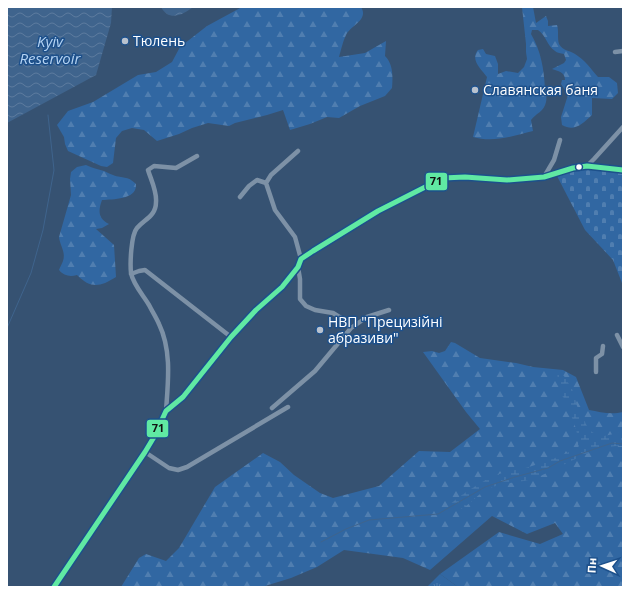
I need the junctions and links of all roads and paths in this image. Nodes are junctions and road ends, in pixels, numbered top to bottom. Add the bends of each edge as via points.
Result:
1 (623, 51) edge
2 (615, 52) dead end
3 (623, 127) edge
4 (560, 140) dead end
5 (298, 151) dead end
6 (198, 156) dead end
7 (587, 166) junction
8 (623, 170) edge
9 (544, 177) junction
10 (266, 184) junction
11 (240, 197) dead end
12 (301, 259) junction
13 (298, 267) junction
14 (131, 274) junction
15 (389, 310) dead end
16 (351, 328) junction
17 (617, 335) dead end
18 (231, 337) junction
19 (603, 346) dead end
20 (623, 347) edge
21 (596, 372) dead end
22 (288, 407) dead end
23 (272, 408) dead end
24 (166, 411) junction
25 (145, 452) junction
26 (54, 587) edge

1 - 2 street
3 - 7 street
4 - 9 street via 554,160
5 - 10 street via 271,175
6 - 14 street via 176,168 154,166 148,170 156,202 154,212 136,229 130,250
7 - 8 street
7 - 9 street
9 - 12 street via 506,180 443,178 378,211
10 - 11 street via 257,180
10 - 12 street via 275,210 295,237
12 - 13 street
13 - 16 street via 300,299 306,306 333,313
13 - 18 street via 282,287
14 - 18 street via 145,270
14 - 24 street via 160,326 166,347
15 - 16 street via 367,317
16 - 23 street via 315,371
17 - 20 street
18 - 24 street via 183,398
19 - 21 street via 602,354 596,358
22 - 25 street via 178,470 169,468
24 - 25 street
25 - 26 street

